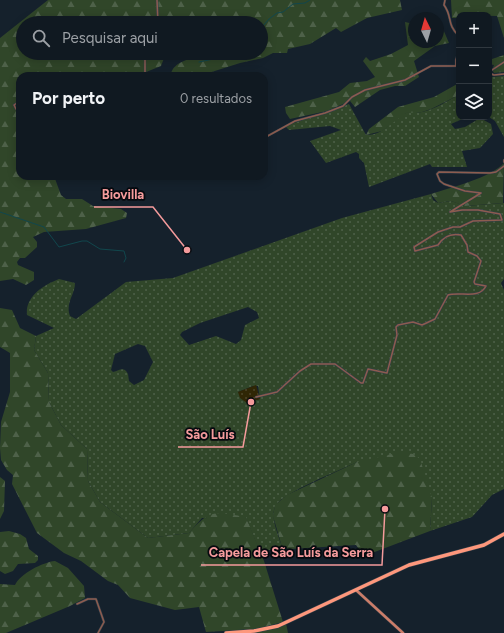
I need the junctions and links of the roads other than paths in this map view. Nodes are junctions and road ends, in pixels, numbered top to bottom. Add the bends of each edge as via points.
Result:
1 (157, 0) edge
2 (445, 0) edge
3 (158, 16) edge
4 (456, 33) edge
5 (145, 60) edge
6 (504, 62) edge
7 (456, 66) edge
8 (492, 71) edge
9 (145, 72) edge
10 (492, 74) edge
11 (504, 74) edge
12 (268, 136) edge
13 (504, 166) edge
14 (256, 397) dead end
15 (504, 534) edge
16 (356, 590) junction
17 (76, 604) dead end
18 (98, 633) edge
19 (226, 633) edge
20 (403, 633) edge

1 - 3 street
2 - 4 street via 450,24
5 - 9 street
6 - 8 street
7 - 12 street via 431,66 405,80 365,90 343,106 325,114 295,121
10 - 11 street
13 - 14 street via 490,173 439,172 437,174 444,184 481,193 450,212 492,211 500,214 502,220 473,220 460,227 438,232 414,247 416,251 438,245 441,240 451,235 461,234 468,252 477,256 480,261 474,282 486,286 483,291 448,296 435,319 422,326 413,322 398,325 398,335 387,373 368,369 361,383 335,364 311,364 276,392
15 - 16 main road via 484,544 409,565
16 - 19 main road via 268,629
16 - 20 street
17 - 18 street via 96,599 104,622

